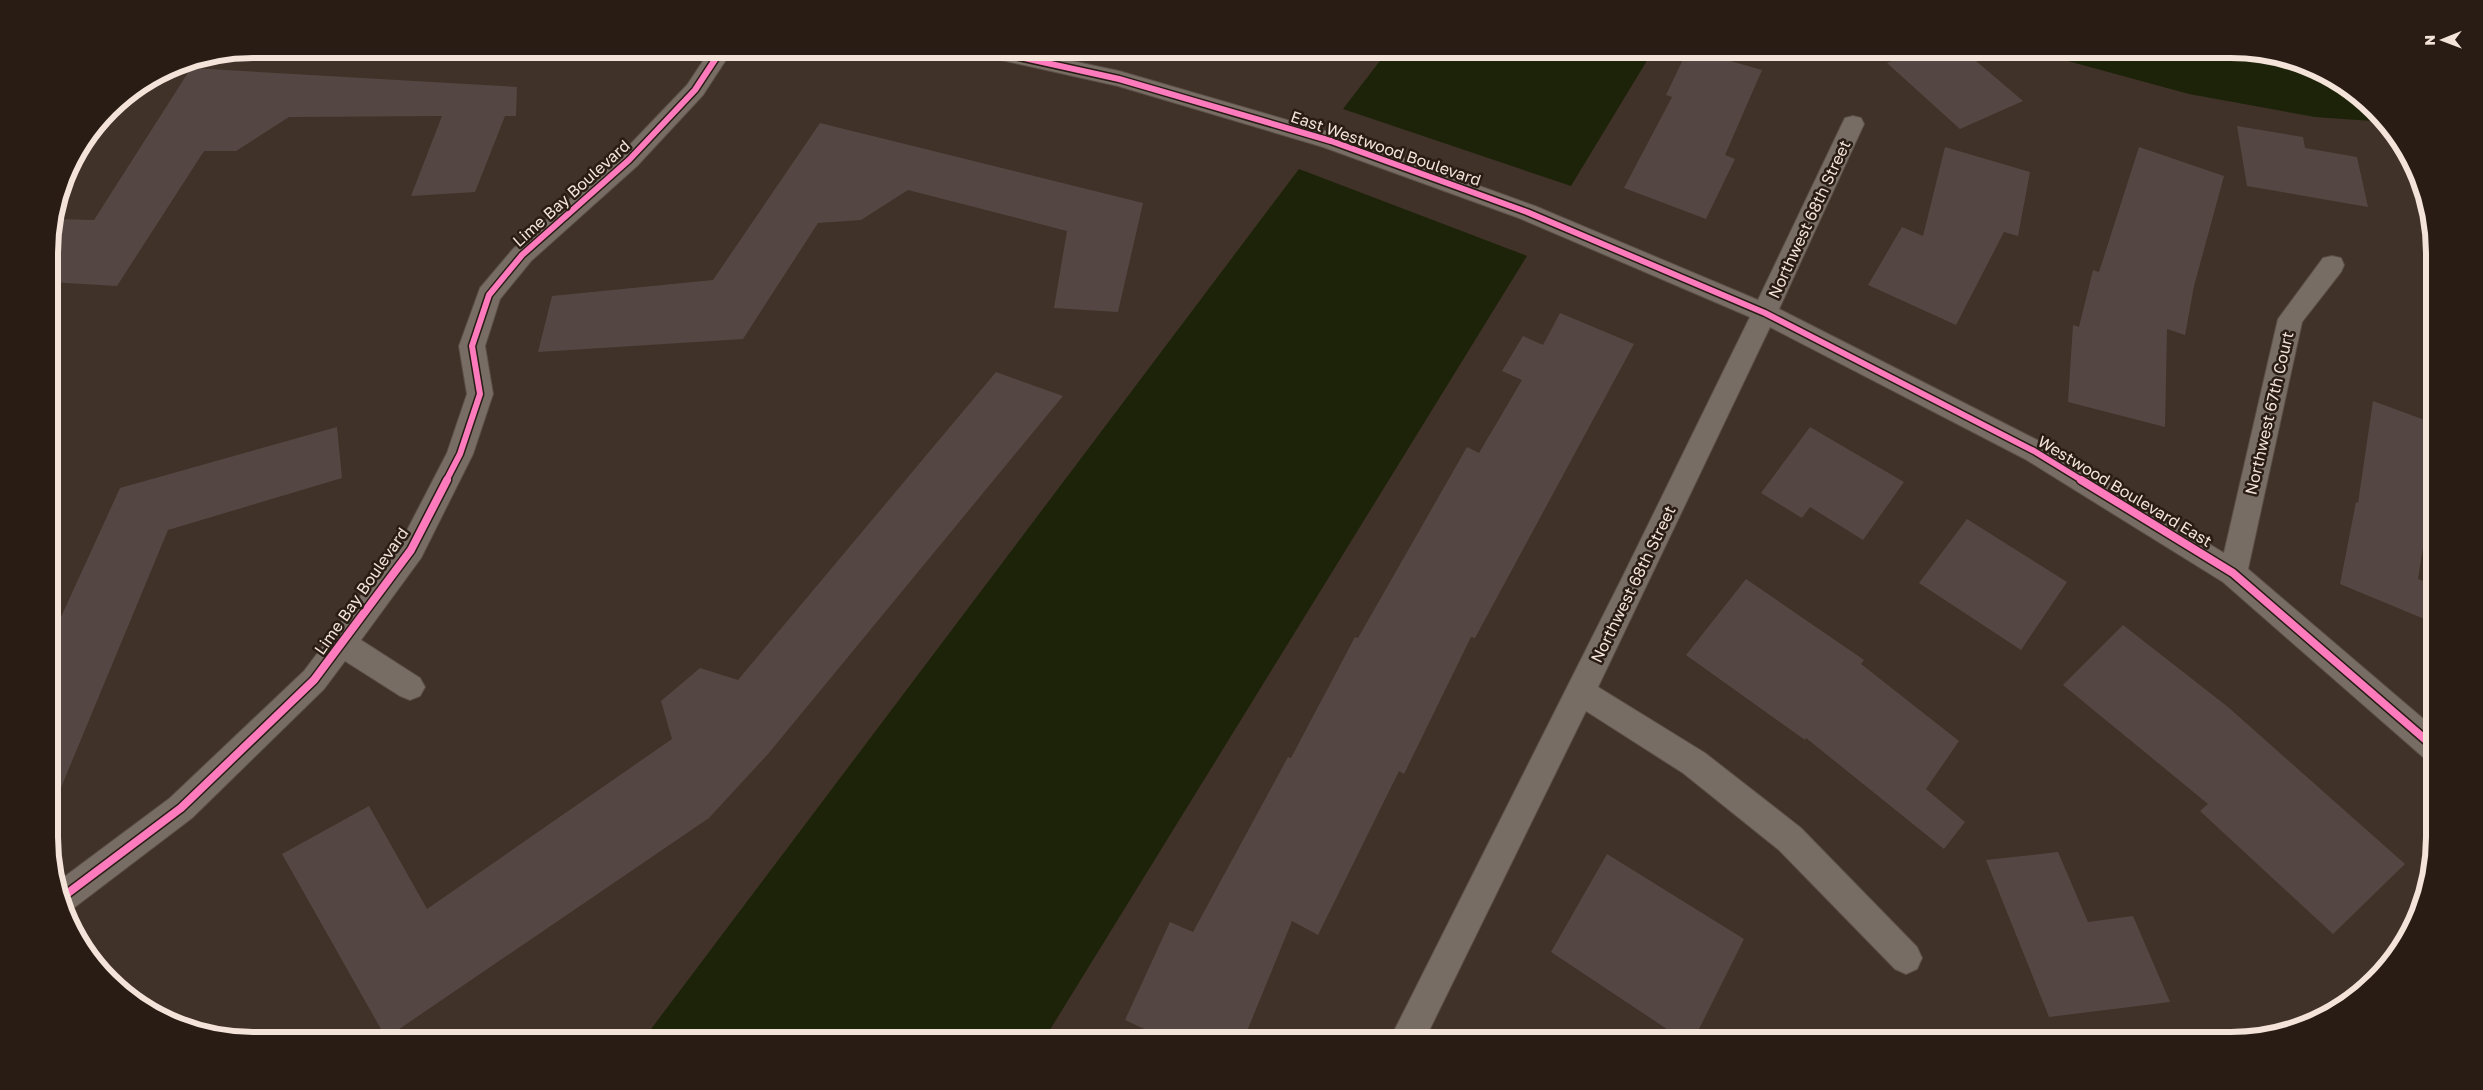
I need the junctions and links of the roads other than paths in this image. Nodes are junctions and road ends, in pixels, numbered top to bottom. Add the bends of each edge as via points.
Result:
1 (716, 58) edge
2 (1024, 58) edge
3 (1853, 124) dead end
4 (2332, 265) dead end
5 (1765, 313) junction
6 (2233, 573) junction
7 (342, 644) junction
8 (410, 687) dead end
9 (1581, 692) junction
10 (2426, 740) edge
11 (66, 894) edge
12 (1906, 958) dead end
13 (1411, 1032) edge

1 - 7 street, Lime Bay Boulevard via 695,90 629,160 522,255 490,295 472,346 480,394 460,454 411,550
2 - 5 street, East Westwood Boulevard via 1119,79 1331,141 1528,212
3 - 5 street, Northwest 68th Street
4 - 6 street, Northwest 67th Court via 2290,319
5 - 6 street, Westwood Boulevard East via 2034,451
5 - 9 street, Northwest 68th Street
6 - 10 street, Westwood Boulevard East
7 - 8 street
7 - 11 street, Lime Bay Boulevard via 314,680 181,808
9 - 12 street via 1694,763 1790,839
9 - 13 street, Northwest 68th Street

